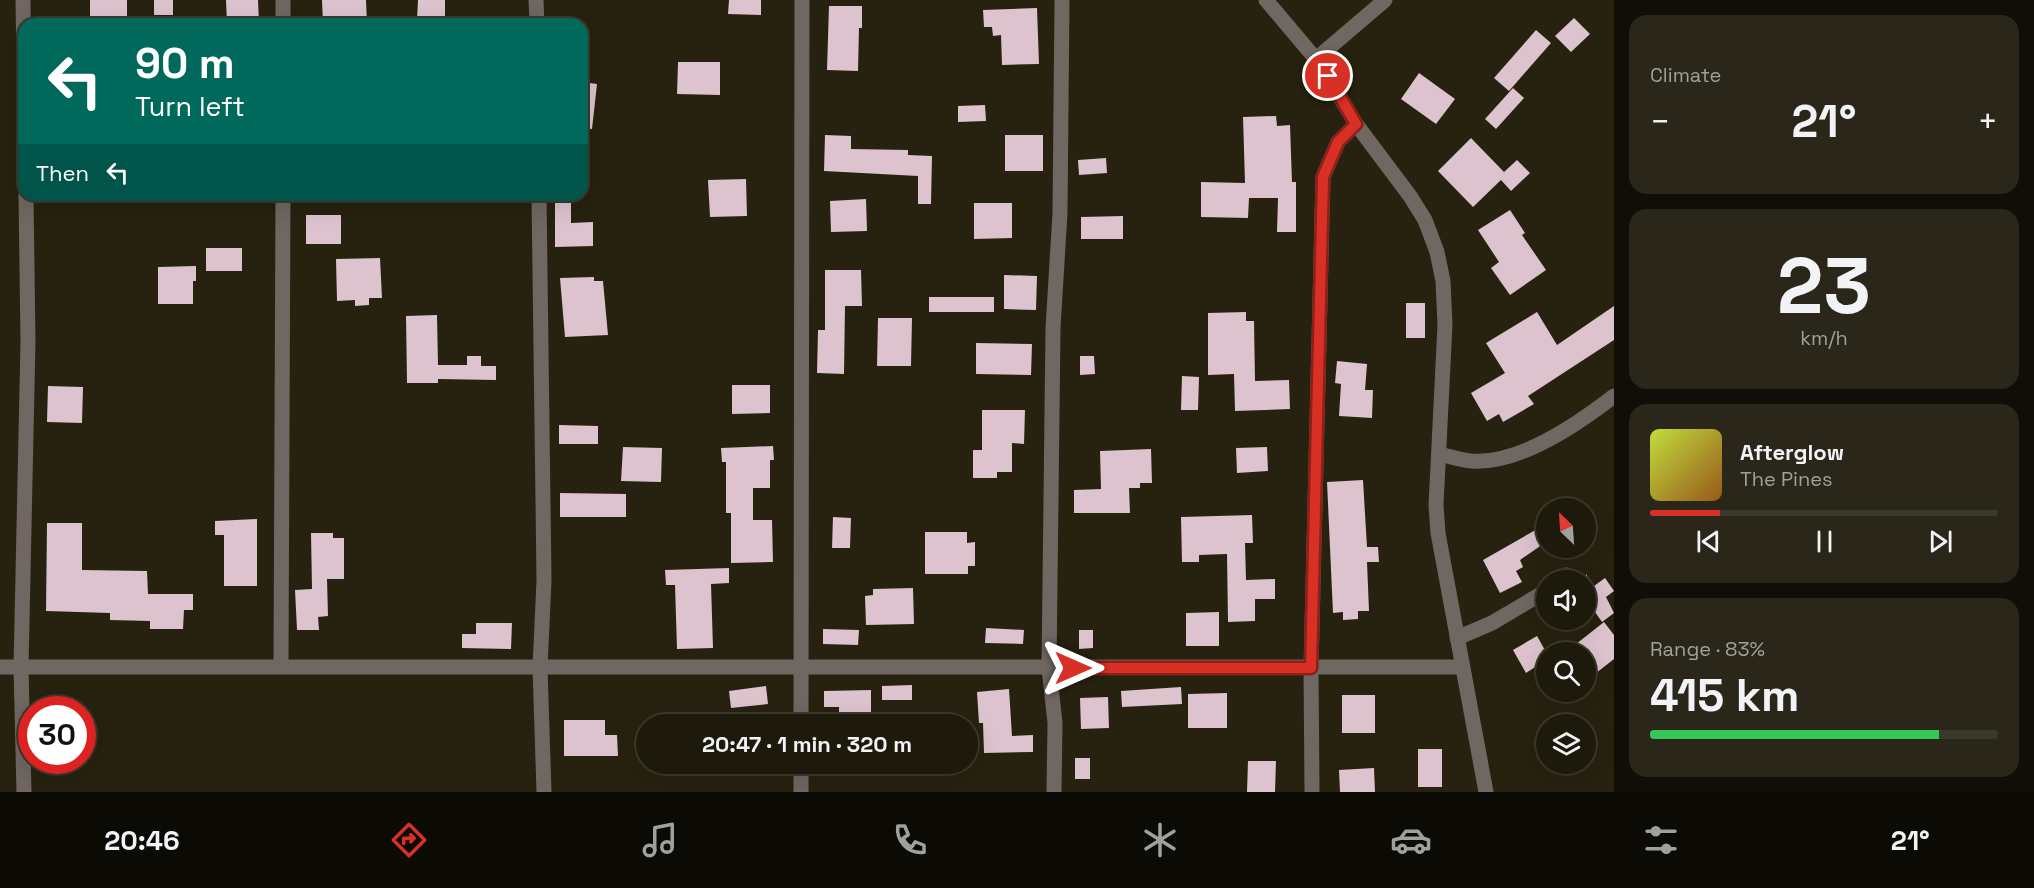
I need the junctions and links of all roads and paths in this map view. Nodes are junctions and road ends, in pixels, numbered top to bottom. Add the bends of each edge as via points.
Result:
1 (23, 0) edge
2 (283, 0) edge
3 (536, 0) edge
4 (802, 0) edge
5 (1062, 0) edge
6 (1266, 0) edge
7 (1386, 0) edge
8 (23, 18) edge
9 (283, 18) edge
10 (537, 18) edge
11 (1316, 59) junction
12 (1356, 124) junction
13 (26, 201) edge
14 (284, 201) edge
15 (538, 201) edge
16 (1614, 396) edge
17 (1438, 454) junction
18 (1536, 597) edge
19 (1457, 638) junction
20 (281, 666) junction
21 (0, 667) edge
22 (801, 667) junction
23 (21, 668) junction
24 (540, 668) junction
25 (1049, 668) junction
26 (1311, 668) junction
27 (1461, 668) junction
28 (801, 714) edge
29 (801, 774) edge
30 (24, 792) edge
31 (544, 792) edge
32 (801, 792) edge
33 (1054, 792) edge
34 (1312, 792) edge
35 (1486, 792) edge

1 - 8 street
2 - 9 street
3 - 10 street
4 - 22 street
5 - 25 street
6 - 11 street
7 - 11 street
11 - 12 street
12 - 17 street via 1410,196 1425,220 1437,252 1445,325
12 - 26 street via 1338,142 1323,177
13 - 23 street via 28,342
14 - 20 street
15 - 24 street via 544,580
16 - 17 street via 1581,421 1537,444 1500,457 1472,461
17 - 19 street via 1438,533
18 - 19 street
19 - 27 street
20 - 23 street
20 - 24 street
21 - 23 street
22 - 24 street
22 - 25 street
22 - 28 street
23 - 30 street
24 - 31 street
25 - 26 street
25 - 33 street via 1055,723
26 - 27 street
26 - 34 street
27 - 35 street
29 - 32 street

